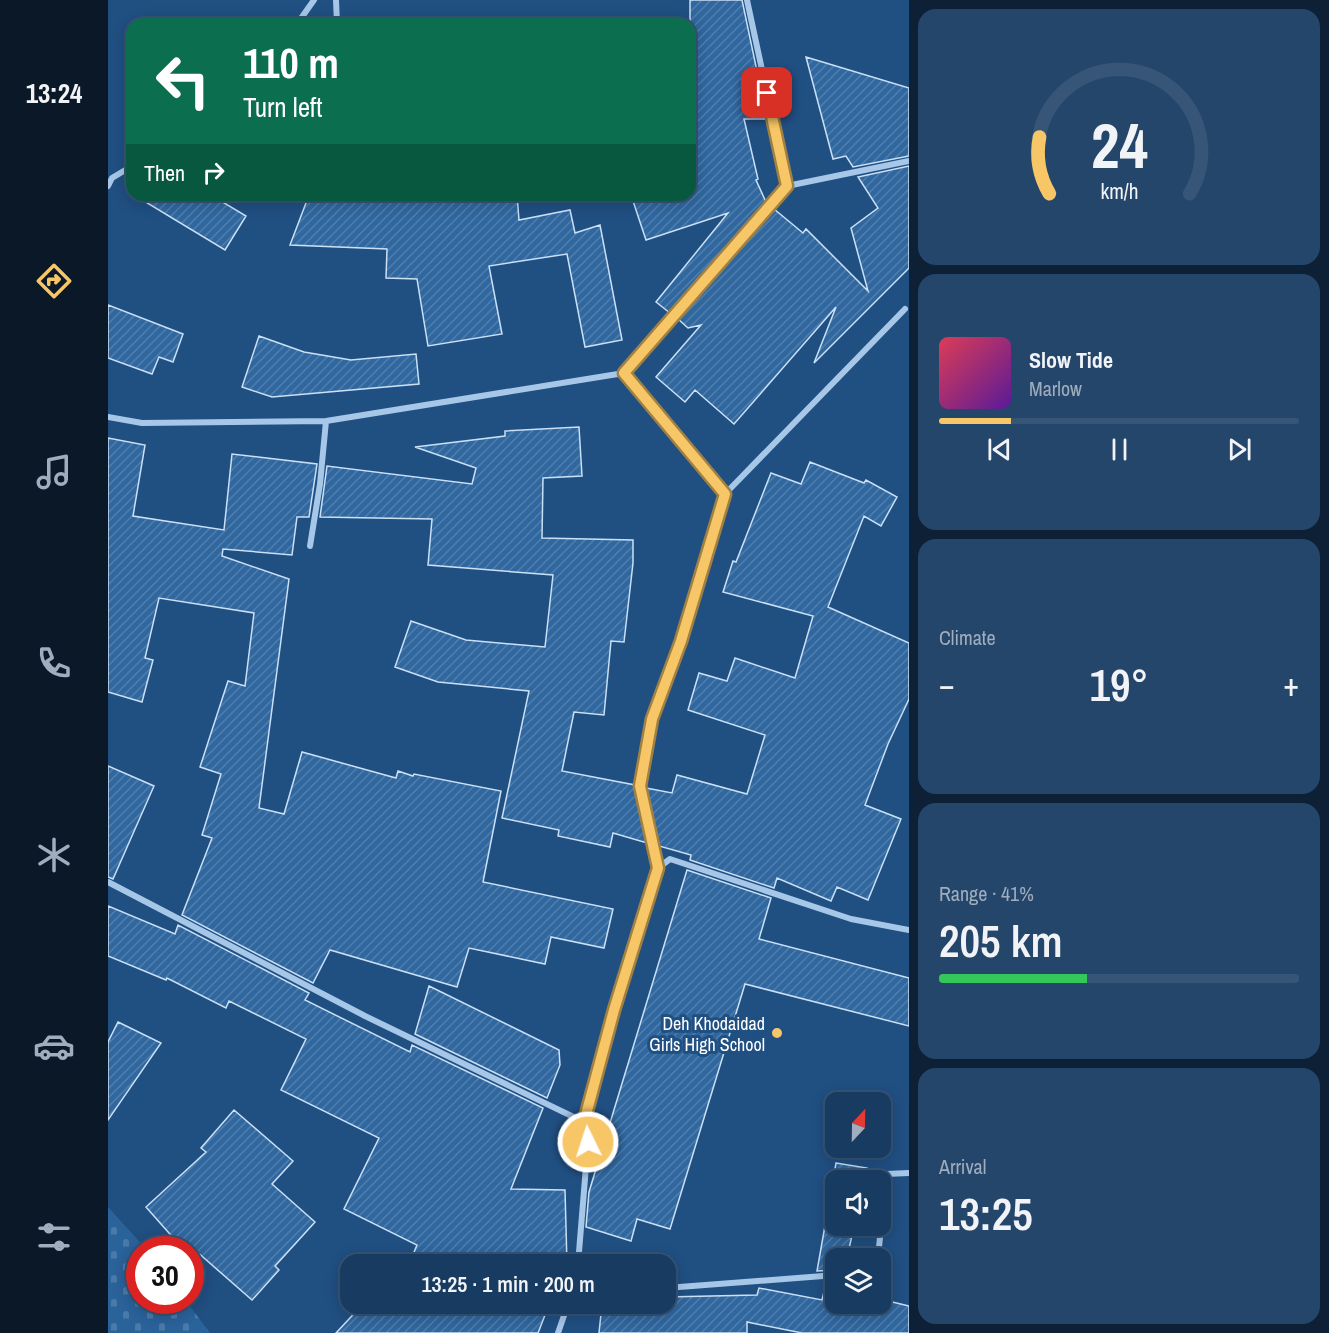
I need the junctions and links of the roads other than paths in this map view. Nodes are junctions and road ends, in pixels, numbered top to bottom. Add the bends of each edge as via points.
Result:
1 (314, 0) edge
2 (336, 0) edge
3 (747, 0) edge
4 (301, 18) edge
5 (337, 18) edge
6 (909, 161) edge
7 (126, 170) edge
8 (108, 186) edge
9 (787, 186) junction
10 (905, 309) dead end
11 (624, 373) junction
12 (108, 417) edge
13 (326, 421) junction
14 (725, 494) junction
15 (310, 546) dead end
16 (658, 868) junction
17 (108, 882) edge
18 (909, 930) edge
19 (584, 1122) junction
20 (909, 1173) edge
21 (879, 1248) edge
22 (579, 1254) edge
23 (825, 1276) edge
24 (676, 1287) edge
25 (565, 1314) edge
26 (558, 1333) edge

1 - 4 street
2 - 5 street
3 - 9 street
6 - 9 street
7 - 8 street via 112,178
9 - 11 street
10 - 14 street
11 - 13 street
11 - 14 street
12 - 13 street via 142,423
13 - 15 street
14 - 16 street via 681,641 652,719 640,786
16 - 18 street via 670,859 851,919
16 - 19 street
17 - 19 street via 365,1016
19 - 22 street via 588,1142
20 - 21 street via 886,1174
23 - 24 street
25 - 26 street

